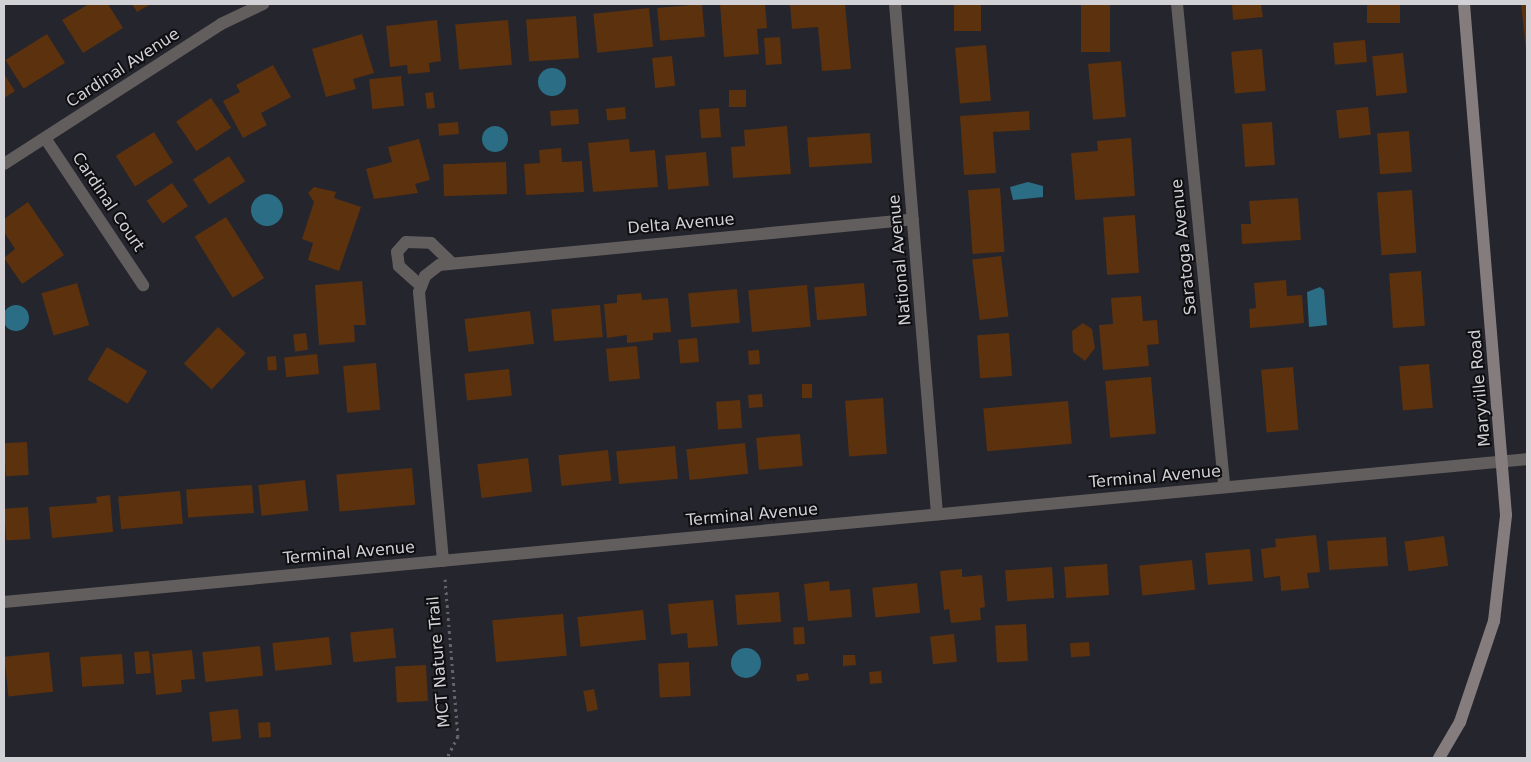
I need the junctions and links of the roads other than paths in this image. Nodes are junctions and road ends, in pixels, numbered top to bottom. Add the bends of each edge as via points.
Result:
1 (263, 4) edge
2 (895, 4) edge
3 (1177, 4) edge
4 (1464, 4) edge
5 (45, 138) junction
6 (4, 164) edge
7 (913, 219) junction
8 (451, 262) junction
9 (143, 285) dead end
10 (421, 286) junction
11 (1527, 459) edge
12 (1503, 461) junction
13 (1224, 487) junction
14 (937, 514) junction
15 (443, 561) junction
16 (4, 602) edge
17 (1439, 758) edge

1 - 5 street, Cardinal Avenue via 221,24
2 - 7 street, National Avenue
3 - 13 street, Saratoga Avenue
4 - 12 main road, Maryville Road
5 - 6 street, Cardinal Avenue
5 - 9 street, Cardinal Court
7 - 8 street, Delta Avenue
7 - 14 street, National Avenue
8 - 10 street, Delta Avenue via 425,276
8 - 10 street via 431,243 406,242 398,252 399,266
10 - 15 street
11 - 12 street, Terminal Avenue
12 - 13 street, Terminal Avenue
12 - 17 main road, Maryville Road via 1505,533 1494,621 1460,722
13 - 14 street, Terminal Avenue
14 - 15 street, Terminal Avenue
15 - 16 street, Terminal Avenue

